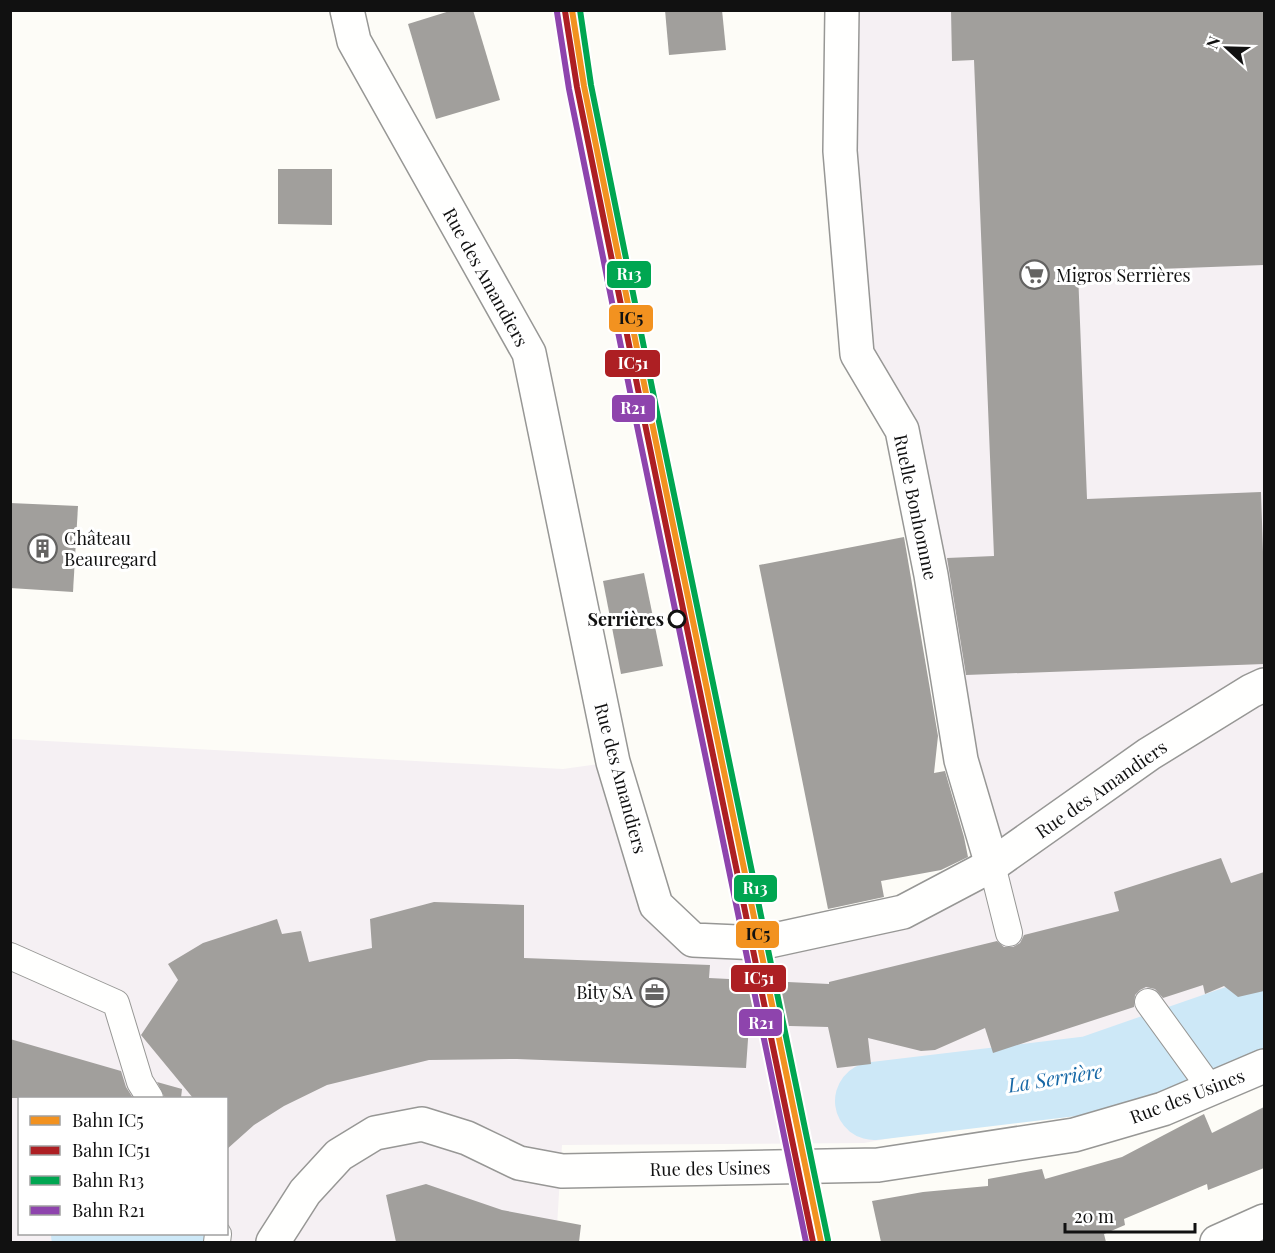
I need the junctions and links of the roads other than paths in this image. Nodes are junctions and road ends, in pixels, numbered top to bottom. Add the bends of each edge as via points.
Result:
1 (347, 10) edge
2 (842, 10) edge
3 (1264, 685) edge
4 (992, 865) junction
5 (1009, 933) dead end
6 (10, 956) edge
7 (1148, 1002) dead end
8 (1264, 1066) edge
9 (1211, 1089) junction
10 (149, 1097) edge
11 (1264, 1221) edge
12 (273, 1242) edge
13 (1217, 1242) edge

1 - 4 street, Rue des Amandiers via 354,41 529,352 613,762 656,905 693,940 760,943 903,912
2 - 4 street, Ruelle Bonhomme via 840,151 857,354 902,430 931,575 961,760
3 - 4 street, Rue des Amandiers via 1149,754
4 - 5 lane
6 - 10 lane via 116,1004 140,1082
7 - 9 lane
8 - 9 street, Rue des Usines
9 - 12 street, Rue des Usines via 1163,1109 1074,1135 878,1165 562,1171 519,1163 467,1138 422,1124 375,1133 339,1155 305,1192
11 - 13 street

